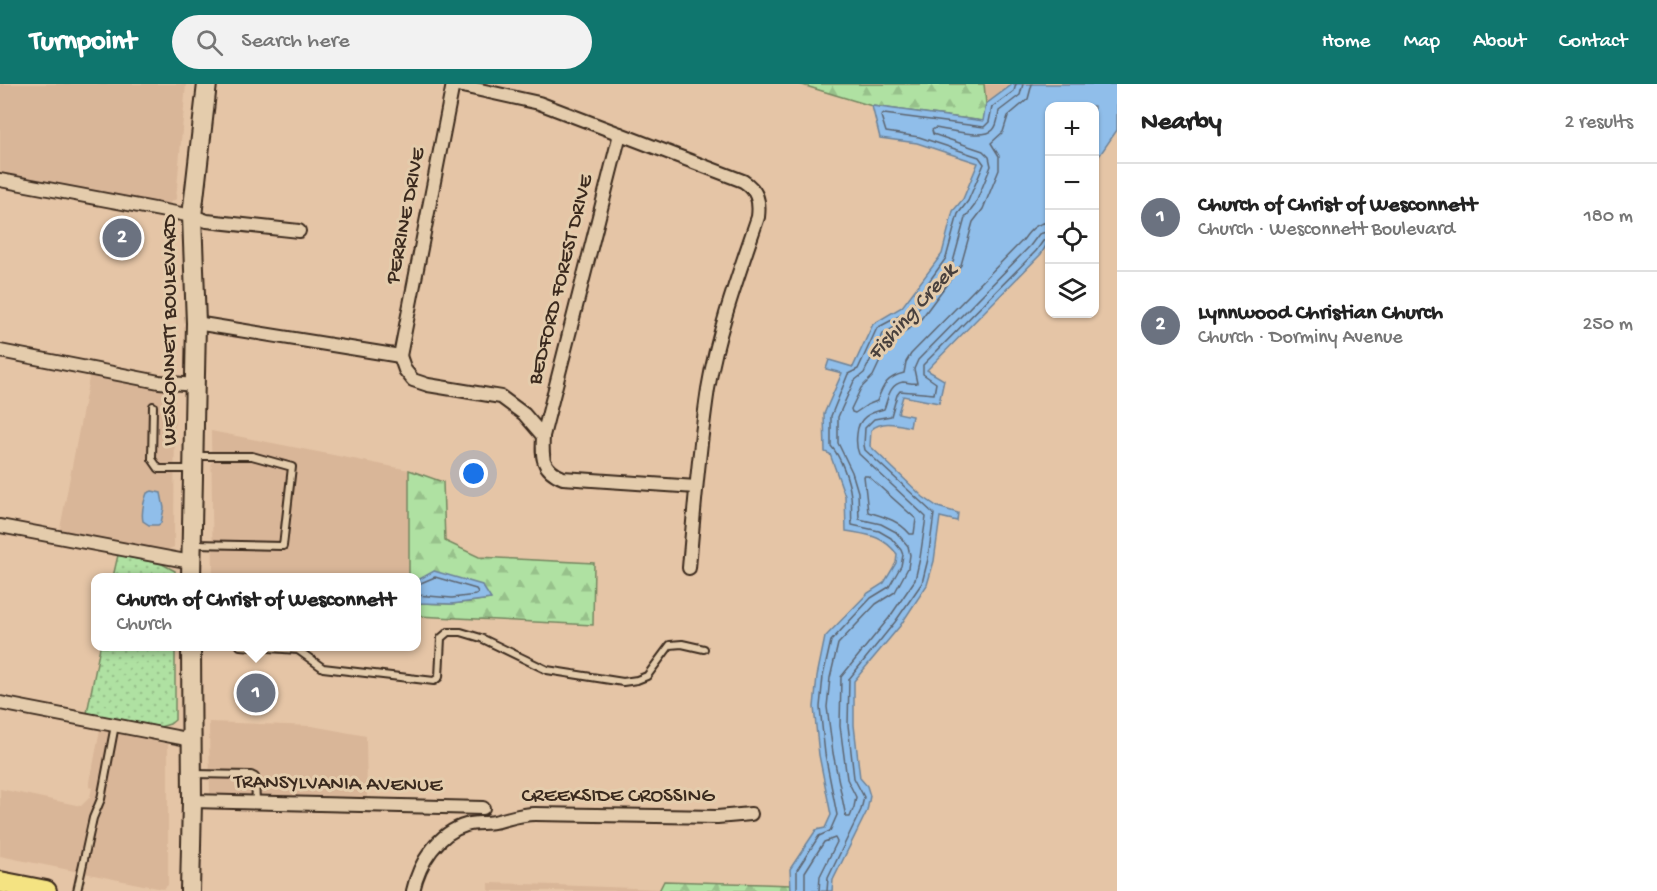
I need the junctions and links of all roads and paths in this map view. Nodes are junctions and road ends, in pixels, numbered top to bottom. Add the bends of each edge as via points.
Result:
1 (207, 84) edge
2 (453, 84) edge
3 (620, 134) junction
4 (0, 180) edge
5 (192, 216) junction
6 (299, 231) dead end
7 (196, 323) junction
8 (0, 351) edge
9 (400, 356) junction
10 (195, 385) junction
11 (153, 406) dead end
12 (543, 436) junction
13 (193, 463) junction
14 (696, 487) junction
15 (0, 526) edge
16 (191, 561) edge
17 (689, 568) dead end
18 (704, 649) dead end
19 (191, 651) edge
20 (298, 651) edge
21 (0, 703) edge
22 (115, 725) junction
23 (192, 740) junction
24 (192, 774) junction
25 (192, 801) junction
26 (256, 803) junction
27 (483, 808) dead end
28 (751, 814) dead end
29 (12, 886) edge
30 (46, 891) edge
31 (77, 891) edge
32 (190, 891) edge
33 (413, 891) edge

1 - 5 street, WESCONNETT BOULEVARD
2 - 3 street via 538,103
2 - 9 street, PERRINE DRIVE
3 - 12 street, BEDFORD FOREST DRIVE
3 - 14 street via 743,181 757,193 758,217 732,293 709,387
4 - 5 street
5 - 6 street
5 - 7 street, WESCONNETT BOULEVARD
7 - 9 street
7 - 10 street, WESCONNETT BOULEVARD
8 - 10 street via 159,382
9 - 12 street via 413,380 501,397 525,414
10 - 13 street, WESCONNETT BOULEVARD
11 - 13 lane via 152,459 159,469
12 - 14 street, BEDFORD FOREST DRIVE via 544,464 563,478
13 - 16 street, WESCONNETT BOULEVARD
13 - 16 lane via 252,456 292,467 282,546
14 - 17 street
15 - 16 street
18 - 20 lane via 670,645 647,675 623,682 547,670 461,632 448,632 441,638 439,677 434,681 323,668
19 - 23 street
21 - 22 street
22 - 23 street
22 - 31 lane
23 - 24 street
24 - 25 street
24 - 26 lane via 251,775 255,777
25 - 26 street, TRANSYLVANIA AVENUE
25 - 32 street
26 - 27 street, TRANSYLVANIA AVENUE
28 - 33 street, CREEKSIDE CROSSING via 535,814 474,823 443,838 421,868
29 - 30 main road

